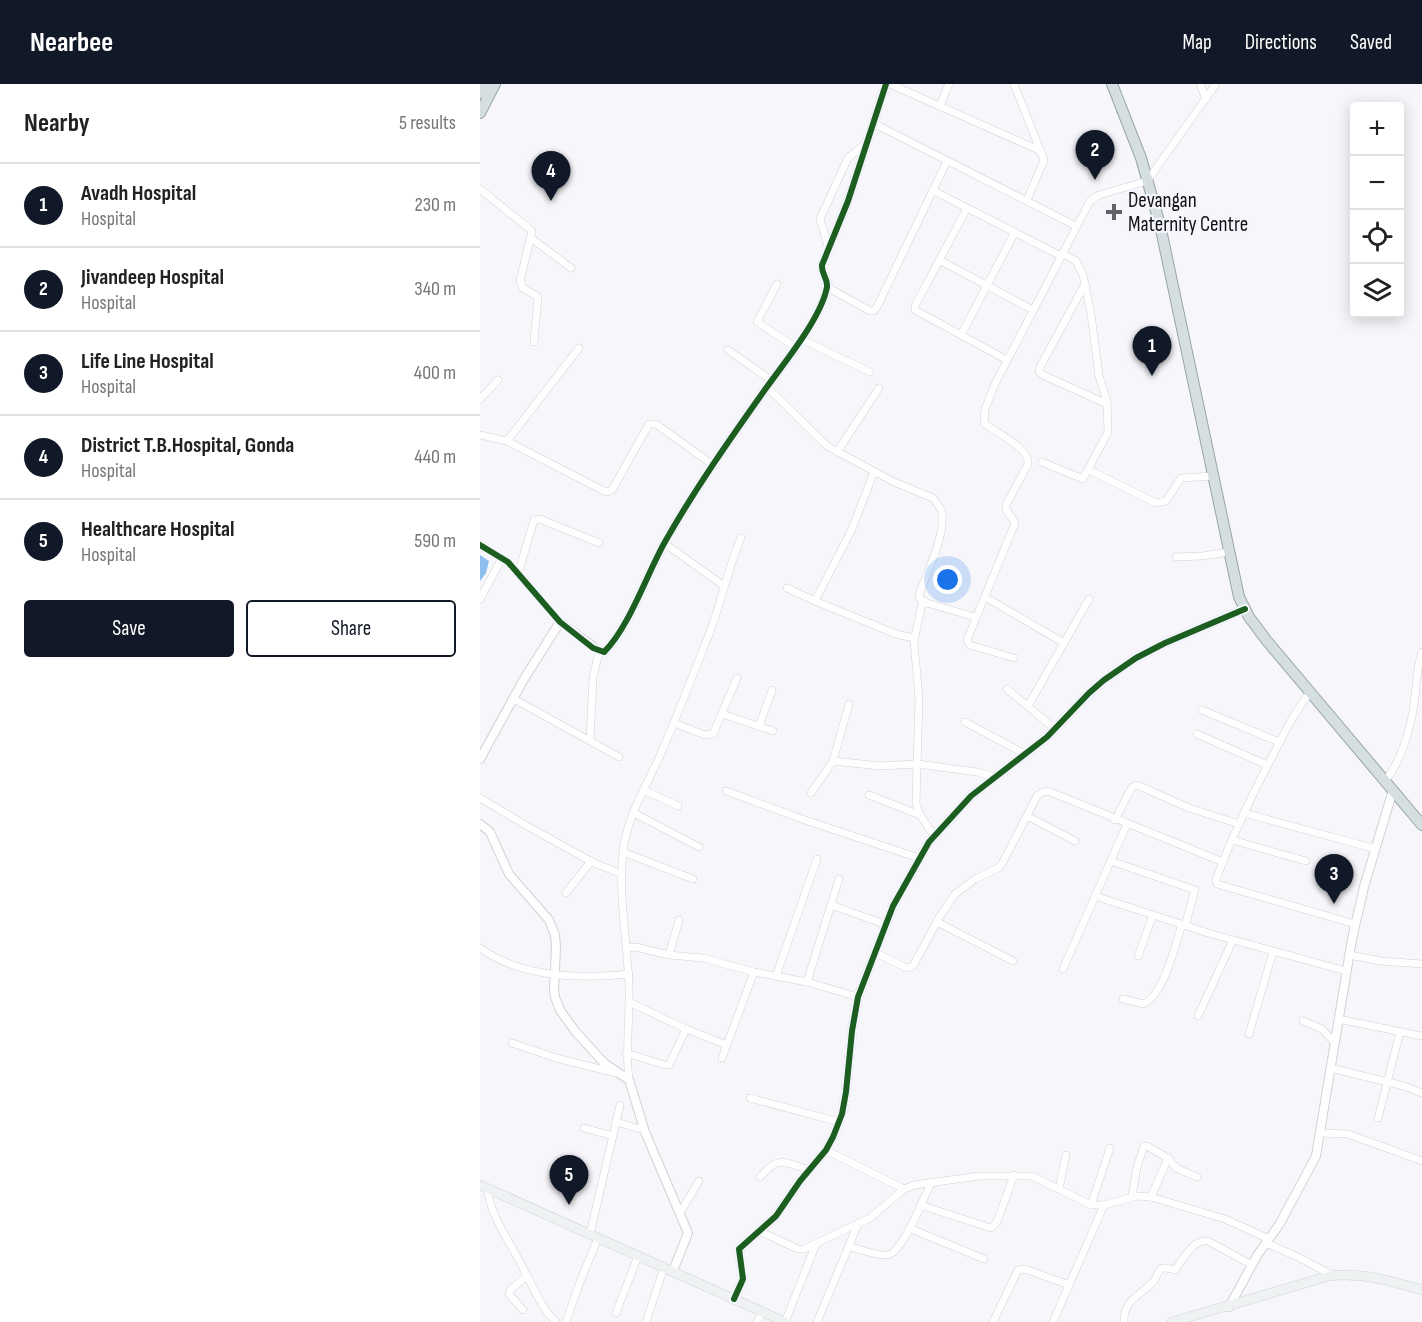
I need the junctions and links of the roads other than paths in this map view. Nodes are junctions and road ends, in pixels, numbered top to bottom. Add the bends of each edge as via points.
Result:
1 (485, 84) edge
2 (495, 84) edge
3 (888, 84) edge
4 (949, 84) edge
5 (1014, 84) edge
6 (1112, 84) edge
7 (1200, 84) edge
8 (1216, 84) edge
9 (480, 93) edge
10 (1206, 99) junction
11 (940, 106) junction
12 (480, 113) edge
13 (873, 123) junction
14 (865, 144) junction
15 (1041, 151) junction
16 (947, 161) junction
17 (1148, 181) junction
18 (480, 189) edge
19 (934, 190) junction
20 (1027, 200) junction
21 (967, 208) junction
22 (1076, 226) junction
23 (1014, 232) junction
24 (531, 238) junction
25 (829, 249) junction
26 (1061, 254) junction
27 (939, 260) junction
28 (572, 268) dead end
29 (777, 284) dead end
30 (1085, 284) junction
31 (827, 286) junction
32 (987, 286) junction
33 (1033, 310) junction
34 (961, 335) junction
35 (801, 339) junction
36 (534, 342) dead end
37 (795, 347) junction
38 (579, 348) dead end
39 (728, 350) dead end
40 (1007, 360) junction
41 (870, 372) dead end
42 (498, 380) dead end
43 (769, 384) junction
44 (879, 387) dead end
45 (480, 399) edge
46 (1107, 404) junction
47 (480, 435) edge
48 (507, 441) junction
49 (837, 452) junction
50 (1042, 462) dead end
51 (713, 465) junction
52 (1089, 470) junction
53 (874, 472) junction
54 (1212, 476) junction
55 (741, 538) dead end
56 (599, 543) dead end
57 (664, 543) junction
58 (480, 545) edge
59 (1229, 552) junction
60 (1176, 557) dead end
61 (502, 558) junction
62 (518, 574) junction
63 (724, 586) junction
64 (787, 588) dead end
65 (985, 597) junction
66 (480, 599) edge
67 (1089, 599) dead end
68 (815, 601) junction
69 (927, 603) junction
70 (1245, 609) junction
71 (975, 617) junction
72 (560, 622) junction
73 (914, 638) junction
74 (1064, 643) junction
75 (599, 651) junction
76 (1422, 652) edge
77 (1014, 658) dead end
78 (737, 678) dead end
79 (1007, 689) dead end
80 (772, 690) dead end
81 (1309, 694) junction
82 (514, 699) junction
83 (849, 704) dead end
84 (1028, 706) junction
85 (1202, 710) dead end
86 (722, 714) junction
87 (965, 722) dead end
88 (674, 723) junction
89 (759, 727) junction
90 (1056, 729) junction
91 (773, 731) dead end
92 (1197, 734) dead end
93 (590, 741) junction
94 (1280, 742) junction
95 (1025, 754) junction
96 (619, 757) dead end
97 (480, 759) edge
98 (833, 761) junction
99 (916, 764) junction
100 (1267, 765) junction
101 (996, 777) junction
102 (1385, 781) junction
103 (644, 790) junction
104 (1393, 790) junction
105 (726, 791) dead end
106 (812, 794) dead end
107 (869, 795) dead end
108 (480, 798) edge
109 (678, 806) dead end
110 (634, 813) junction
111 (1244, 813) junction
112 (920, 815) junction
113 (1027, 816) junction
114 (1115, 820) junction
115 (480, 824) edge
116 (1126, 824) junction
117 (1239, 824) junction
118 (1422, 825) edge
119 (934, 836) junction
120 (1232, 840) junction
121 (1075, 841) dead end
122 (699, 847) dead end
123 (1376, 849) junction
124 (623, 852) junction
125 (919, 858) junction
126 (817, 859) dead end
127 (591, 861) junction
128 (1111, 861) junction
129 (1306, 861) dead end
130 (1223, 862) junction
131 (622, 874) junction
132 (693, 879) dead end
133 (839, 879) dead end
134 (566, 893) dead end
135 (1095, 896) junction
136 (831, 904) junction
137 (1153, 915) junction
138 (679, 920) dead end
139 (936, 922) junction
140 (1355, 924) junction
141 (887, 925) junction
142 (1184, 925) junction
143 (1233, 940) junction
144 (480, 948) edge
145 (627, 948) junction
146 (1273, 952) junction
147 (876, 953) junction
148 (669, 955) junction
149 (1349, 955) junction
150 (1138, 956) dead end
151 (1013, 961) dead end
152 (1422, 964) edge
153 (1063, 969) dead end
154 (1346, 971) junction
155 (754, 972) junction
156 (555, 974) junction
157 (629, 974) junction
158 (776, 976) junction
159 (807, 982) junction
160 (858, 997) junction
161 (1123, 999) dead end
162 (629, 1002) junction
163 (1198, 1016) dead end
164 (1338, 1019) junction
165 (1303, 1021) dead end
166 (686, 1029) junction
167 (1400, 1032) junction
168 (1249, 1034) dead end
169 (1422, 1036) edge
170 (1334, 1042) junction
171 (512, 1043) dead end
172 (727, 1045) junction
173 (626, 1053) junction
174 (722, 1058) dead end
175 (1330, 1068) junction
176 (620, 1074) junction
177 (630, 1083) junction
178 (1388, 1083) junction
179 (1422, 1093) edge
180 (750, 1098) dead end
181 (620, 1105) dead end
182 (1378, 1118) dead end
183 (616, 1122) junction
184 (839, 1122) junction
185 (584, 1128) dead end
186 (644, 1130) junction
187 (1320, 1133) junction
188 (613, 1136) junction
189 (1110, 1148) dead end
190 (826, 1150) junction
191 (1066, 1155) dead end
192 (1168, 1158) junction
193 (1422, 1161) edge
194 (809, 1170) junction
195 (1014, 1175) junction
196 (760, 1177) dead end
197 (1197, 1177) dead end
198 (699, 1180) dead end
199 (931, 1183) junction
200 (484, 1186) edge
201 (904, 1189) junction
202 (1059, 1189) junction
203 (1132, 1197) junction
204 (1150, 1197) junction
205 (920, 1205) junction
206 (1091, 1205) junction
207 (1104, 1205) junction
208 (680, 1213) junction
209 (858, 1224) junction
210 (909, 1228) junction
211 (759, 1231) junction
212 (594, 1236) junction
213 (1265, 1239) junction
214 (816, 1244) junction
215 (850, 1246) junction
216 (638, 1256) junction
217 (984, 1258) dead end
218 (1250, 1264) junction
219 (669, 1270) junction
220 (528, 1276) junction
221 (1334, 1276) junction
222 (1069, 1285) junction
223 (1422, 1290) edge
224 (734, 1299) junction
225 (1226, 1307) junction
226 (523, 1310) dead end
227 (762, 1312) junction
228 (616, 1313) dead end
229 (556, 1322) edge
230 (566, 1322) edge
231 (646, 1322) edge
232 (757, 1322) edge
233 (785, 1322) edge
234 (818, 1322) edge
235 (993, 1322) edge
236 (1053, 1322) edge
237 (1124, 1322) edge
238 (1172, 1322) edge

1 - 9 highway
2 - 12 highway
3 - 11 street
3 - 13 street
4 - 11 street
5 - 15 street
6 - 17 highway
7 - 10 street
8 - 10 street
10 - 17 street
11 - 15 street
13 - 14 street
13 - 16 street
14 - 25 street
14 - 25 street via 848,158 819,219
15 - 20 street via 1043,164
16 - 19 street
16 - 20 street
17 - 22 street via 1099,195 1090,201
17 - 54 highway via 1176,293
18 - 24 street via 530,229
19 - 21 street
19 - 31 street via 874,310
20 - 22 street
21 - 23 street
21 - 27 street
22 - 26 street
23 - 26 street
23 - 32 street
24 - 28 street
24 - 36 street via 520,281 538,297
25 - 31 street via 822,272
26 - 30 street via 1080,266
26 - 33 street
27 - 32 street
27 - 34 street via 915,310
29 - 37 street via 757,322
30 - 46 street
30 - 46 street via 1040,372
31 - 35 street
32 - 33 street
32 - 34 street
33 - 40 street
34 - 40 street
35 - 37 street
35 - 41 street
37 - 43 street
38 - 48 street
39 - 43 street
40 - 65 street via 982,420 1023,450 1029,460 1006,505 1015,523
42 - 45 street
43 - 49 street via 818,439
43 - 51 street
44 - 49 street
46 - 52 street via 1108,432
47 - 48 street
48 - 51 street via 606,492 612,490 650,424 656,424
49 - 53 street
50 - 52 street via 1081,479
51 - 57 street
52 - 54 street via 1156,503 1166,501 1181,478
53 - 68 street via 852,529
53 - 69 street via 933,498 941,511 941,532 919,595
54 - 59 highway
55 - 63 street
56 - 62 street via 534,520
57 - 63 street
57 - 75 street via 625,621 609,647
58 - 61 street
59 - 60 street
59 - 70 highway via 1233,580
61 - 62 street
61 - 66 street
62 - 72 street
63 - 88 street
64 - 68 street
65 - 71 street
65 - 74 street
67 - 74 street
68 - 73 street
69 - 71 street
69 - 73 street via 920,607
70 - 81 highway
70 - 90 street via 1136,658 1089,693
71 - 77 street via 970,645
72 - 75 street
72 - 82 street
73 - 99 street via 919,699
74 - 84 street
75 - 93 street via 593,678
76 - 102 street via 1414,706 1401,754
78 - 86 street
79 - 84 street
80 - 89 street
81 - 94 street
81 - 102 highway
82 - 93 street
82 - 97 street
83 - 98 street
84 - 90 street
85 - 94 street
86 - 88 street via 716,731 710,735
86 - 89 street
87 - 95 street
88 - 103 street
89 - 91 street
90 - 95 street
92 - 100 street
93 - 96 street
94 - 100 street
95 - 101 street
98 - 99 street via 880,766
98 - 106 street
99 - 101 street
99 - 112 street via 916,803
100 - 111 street
101 - 119 street via 971,796
102 - 104 highway
103 - 109 street
103 - 110 street
104 - 118 highway
104 - 123 street
105 - 125 street
107 - 112 street
108 - 127 street
110 - 122 street
110 - 124 street
111 - 117 street
111 - 123 street
112 - 119 street
113 - 114 street via 1037,796 1048,791
113 - 121 street
113 - 139 street via 1002,864 955,894
114 - 116 street
114 - 117 street via 1132,787 1137,785
115 - 156 street via 490,832 509,874 549,920 555,935
116 - 128 street
116 - 130 street
117 - 120 street
119 - 125 street
120 - 129 street
120 - 130 street
123 - 140 street
124 - 131 street
124 - 132 street
125 - 141 street
126 - 158 street
127 - 131 street
127 - 134 street
128 - 135 street
128 - 142 street via 1195,890
130 - 140 street via 1216,880 1220,886
131 - 145 street
133 - 136 street
135 - 137 street
135 - 153 street
136 - 141 street
136 - 159 street
137 - 142 street
137 - 150 street
138 - 148 street
139 - 147 street via 910,968
139 - 151 street
140 - 149 street
141 - 147 street
142 - 143 street
142 - 161 street via 1165,978 1150,1001 1143,1004
143 - 146 street
143 - 163 street
144 - 156 street via 505,964
145 - 148 street
145 - 157 street
146 - 154 street
146 - 168 street
147 - 160 street
148 - 155 street via 703,958
149 - 152 street
149 - 154 street
154 - 164 street
155 - 158 street
155 - 172 street
156 - 157 street
156 - 176 street via 555,997 560,1010 604,1063
157 - 162 street
158 - 159 street
159 - 160 street
160 - 184 street
162 - 166 street
162 - 173 street
164 - 167 street
164 - 170 street
165 - 170 street via 1318,1026
166 - 172 street
166 - 173 street via 669,1065
167 - 169 street
167 - 178 street
170 - 175 street
171 - 176 street via 556,1059
172 - 174 street
173 - 177 street
175 - 178 street
175 - 187 street
176 - 177 street
177 - 186 street
178 - 179 street
178 - 182 street
180 - 184 street
181 - 183 street
183 - 186 street
183 - 188 street
184 - 190 street
185 - 188 street
186 - 208 street
187 - 193 street via 1348,1134
187 - 213 street via 1316,1156 1279,1225
188 - 212 street
189 - 206 street
190 - 194 street
190 - 201 street
191 - 202 street
192 - 197 street via 1176,1168
192 - 203 street via 1144,1146
192 - 204 street
194 - 196 street via 776,1162
194 - 211 street via 776,1216
195 - 199 street
195 - 202 street via 1032,1176
195 - 205 street via 997,1222 991,1228
198 - 208 street
199 - 201 street
199 - 205 street
200 - 212 main road
200 - 220 street via 502,1230
201 - 209 street via 878,1213
202 - 206 street
203 - 204 street
203 - 207 street
204 - 213 street via 1225,1218
205 - 210 street
206 - 207 street
207 - 222 street
208 - 219 street via 688,1233
209 - 214 street
209 - 215 street
210 - 215 street via 893,1254 886,1256
210 - 217 street
211 - 214 street via 798,1249
211 - 224 street via 739,1249 743,1280
212 - 216 main road
212 - 230 street
213 - 218 street
213 - 221 street
214 - 233 street
215 - 234 street
216 - 219 main road
216 - 228 street
218 - 225 street
218 - 237 street via 1202,1241 1190,1249 1175,1270 1161,1269 1152,1283 1131,1300
219 - 224 main road
219 - 231 street
220 - 226 street via 509,1294
220 - 229 street
221 - 223 main road via 1360,1275
221 - 225 main road
222 - 235 street via 1018,1270
222 - 236 street
224 - 227 main road
225 - 238 main road
227 - 232 street
227 - 233 main road

